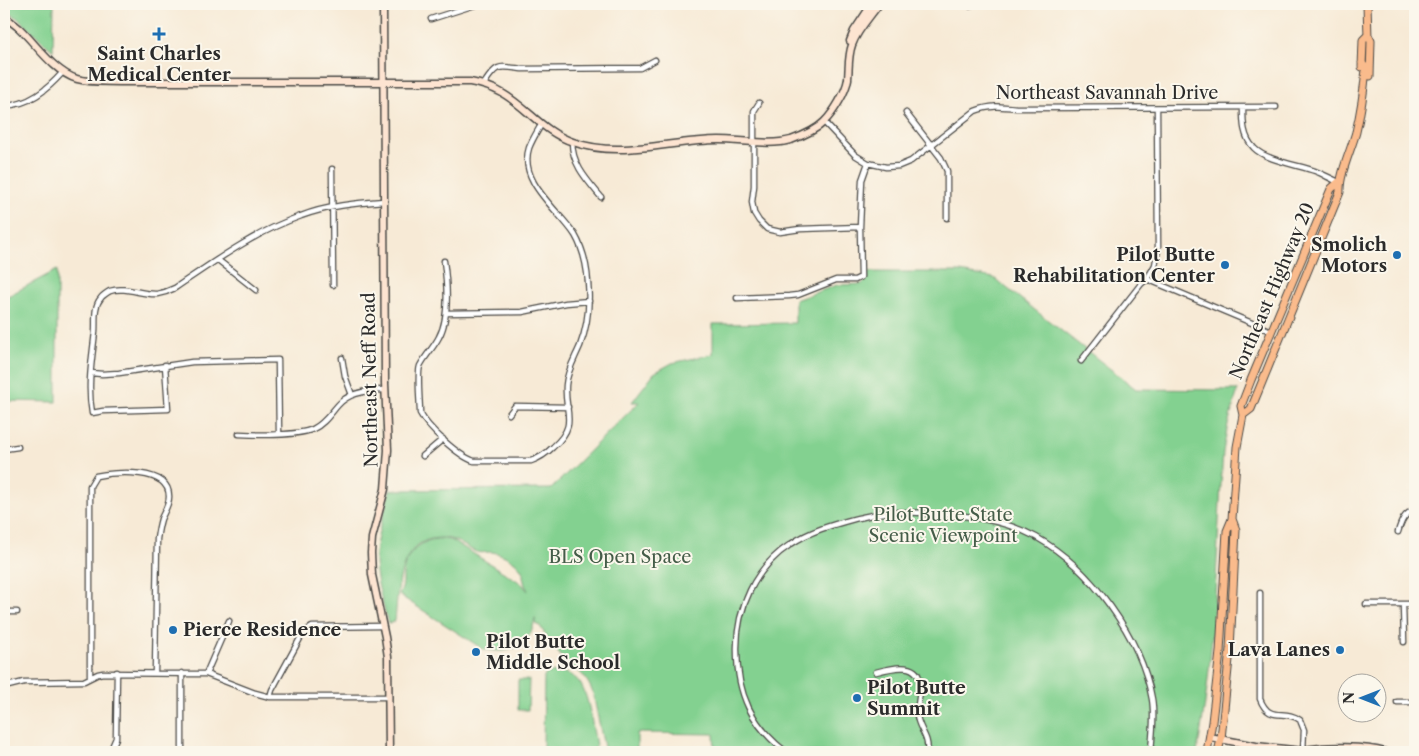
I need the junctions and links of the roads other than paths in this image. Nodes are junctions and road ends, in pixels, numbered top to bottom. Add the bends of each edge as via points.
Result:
1 (384, 4) edge
2 (478, 4) edge
3 (872, 4) edge
4 (879, 4) edge
5 (1367, 4) edge
6 (468, 5) edge
7 (4, 16) edge
8 (432, 19) dead end
9 (1368, 35) junction
10 (655, 60) dead end
11 (63, 72) junction
12 (384, 83) junction
13 (484, 84) junction
14 (843, 92) junction
15 (1364, 92) junction
16 (759, 103) dead end
17 (4, 106) edge
18 (1276, 107) dead end
19 (1157, 108) junction
20 (1243, 108) junction
21 (906, 113) dead end
22 (824, 122) junction
23 (542, 125) junction
24 (754, 141) junction
25 (572, 142) junction
26 (931, 146) junction
27 (868, 163) junction
28 (332, 169) dead end
29 (1339, 182) junction
30 (601, 197) dead end
31 (384, 201) junction
32 (333, 207) junction
33 (947, 218) dead end
34 (860, 227) junction
35 (218, 260) junction
36 (444, 261) dead end
37 (1147, 279) junction
38 (333, 285) dead end
39 (256, 290) dead end
40 (737, 298) dead end
41 (589, 301) junction
42 (446, 313) junction
43 (1271, 331) junction
44 (342, 358) dead end
45 (1081, 361) dead end
46 (165, 365) junction
47 (91, 373) junction
48 (385, 390) junction
49 (352, 394) junction
50 (568, 407) junction
51 (509, 414) dead end
52 (1243, 415) junction
53 (239, 434) dead end
54 (279, 434) junction
55 (443, 439) junction
56 (18, 447) dead end
57 (4, 449) edge
58 (423, 456) dead end
59 (1415, 510) edge
60 (1232, 519) junction
61 (1398, 532) dead end
62 (1260, 593) dead end
63 (1366, 604) dead end
64 (1403, 604) junction
65 (1415, 604) edge
66 (4, 612) edge
67 (17, 612) dead end
68 (230, 621) dead end
69 (383, 626) junction
70 (1404, 642) dead end
71 (117, 672) junction
72 (876, 672) dead end
73 (155, 673) junction
74 (182, 673) junction
75 (206, 674) junction
76 (90, 678) junction
77 (4, 686) edge
78 (270, 697) junction
79 (389, 697) junction
80 (1397, 702) dead end
81 (1415, 702) edge
82 (1210, 737) junction
83 (1221, 738) junction
84 (1306, 751) edge
85 (110, 752) edge
86 (182, 752) edge
87 (389, 752) edge
88 (786, 752) edge
89 (927, 752) edge
90 (1151, 752) edge
91 (1207, 752) edge
92 (1218, 752) edge
93 (1385, 752) edge

1 - 12 street, Northeast Neff Road
2 - 6 street
3 - 14 street via 847,48
4 - 14 street via 852,45 848,81
5 - 9 main road
6 - 8 street
7 - 11 street
9 - 15 main road, Northeast Highway 20 via 1368,58 1371,62 1369,87
9 - 15 main road via 1363,40
10 - 13 street via 640,68 505,67 492,71
11 - 12 street via 76,79 92,81
11 - 17 street via 38,95 25,102
12 - 13 street
12 - 31 street, Northeast Neff Road
13 - 23 street via 503,94
14 - 22 street
15 - 29 main road, Northeast Highway 20
16 - 24 street via 754,111
18 - 20 street, Northeast Savannah Drive
19 - 20 street, Northeast Savannah Drive
19 - 26 street, Northeast Savannah Drive via 986,106
19 - 37 street via 1158,250 1155,265
20 - 29 street via 1243,125 1254,148
21 - 26 street
22 - 24 street via 790,140
22 - 27 street, Northeast Savannah Drive via 855,156
23 - 25 street
23 - 41 street via 527,155 530,174 537,190 575,236 584,256
24 - 25 street via 718,140 608,149
24 - 34 street via 752,202 758,222 780,232
25 - 30 street via 581,172
26 - 27 street, Northeast Savannah Drive via 912,161 899,166
26 - 33 street via 947,171
27 - 34 street via 862,180
28 - 32 street
29 - 43 main road, Northeast Highway 20 via 1331,189
29 - 52 main road, Northeast Highway 20 via 1340,192 1251,409
31 - 32 street
31 - 48 street, Northeast Neff Road
32 - 35 street via 302,215 258,234
32 - 38 street
34 - 40 street via 862,278 836,280 789,296
35 - 39 street
35 - 47 street via 166,292 110,291 100,298 95,310
36 - 42 street
37 - 43 street
37 - 45 street
41 - 42 street via 522,312
41 - 50 street via 585,329 566,377
42 - 55 street via 442,330 420,368 420,412
43 - 52 main road, Northeast Highway 20 via 1242,406
44 - 49 street
46 - 47 street via 119,373
46 - 47 street via 168,409 92,413
46 - 54 street via 278,360
48 - 49 street
48 - 69 street, Northeast Neff Road via 387,470 371,553 372,575
49 - 54 street via 315,428
50 - 51 street via 515,406
50 - 55 street via 567,432 539,459 474,461
52 - 60 main road, Northeast Highway 20 via 1236,447
53 - 54 street
55 - 58 street
56 - 57 street
59 - 61 street via 1402,519
60 - 82 main road, Northeast Highway 20 via 1227,530 1220,652
60 - 83 main road, Northeast Highway 20 via 1236,530 1230,649
62 - 84 street via 1260,699 1263,707 1274,715 1291,715 1300,720
63 - 64 street
64 - 65 street
64 - 70 street
66 - 67 street
68 - 75 street
69 - 78 street via 312,627 303,633
69 - 79 street, Northeast Neff Road
71 - 73 street
71 - 76 street
71 - 85 street via 116,738
72 - 89 street via 904,667 917,673 920,687 917,717 925,735
73 - 74 street
73 - 76 street via 157,538 168,503 168,488 148,474 107,474 96,476 90,486
74 - 75 street
74 - 86 street
75 - 78 street
76 - 77 street via 75,682 24,682
78 - 79 street
79 - 87 street, Northeast Neff Road
80 - 81 street
82 - 83 street
82 - 91 main road, Northeast Highway 20
83 - 84 street
83 - 92 main road, Northeast Highway 20
84 - 93 street via 1325,748
88 - 90 street via 757,721 742,692 736,641 748,594 759,575 791,544 837,524 881,513 901,512 952,514 1010,526 1036,537 1063,556 1108,604 1138,653 1152,701

